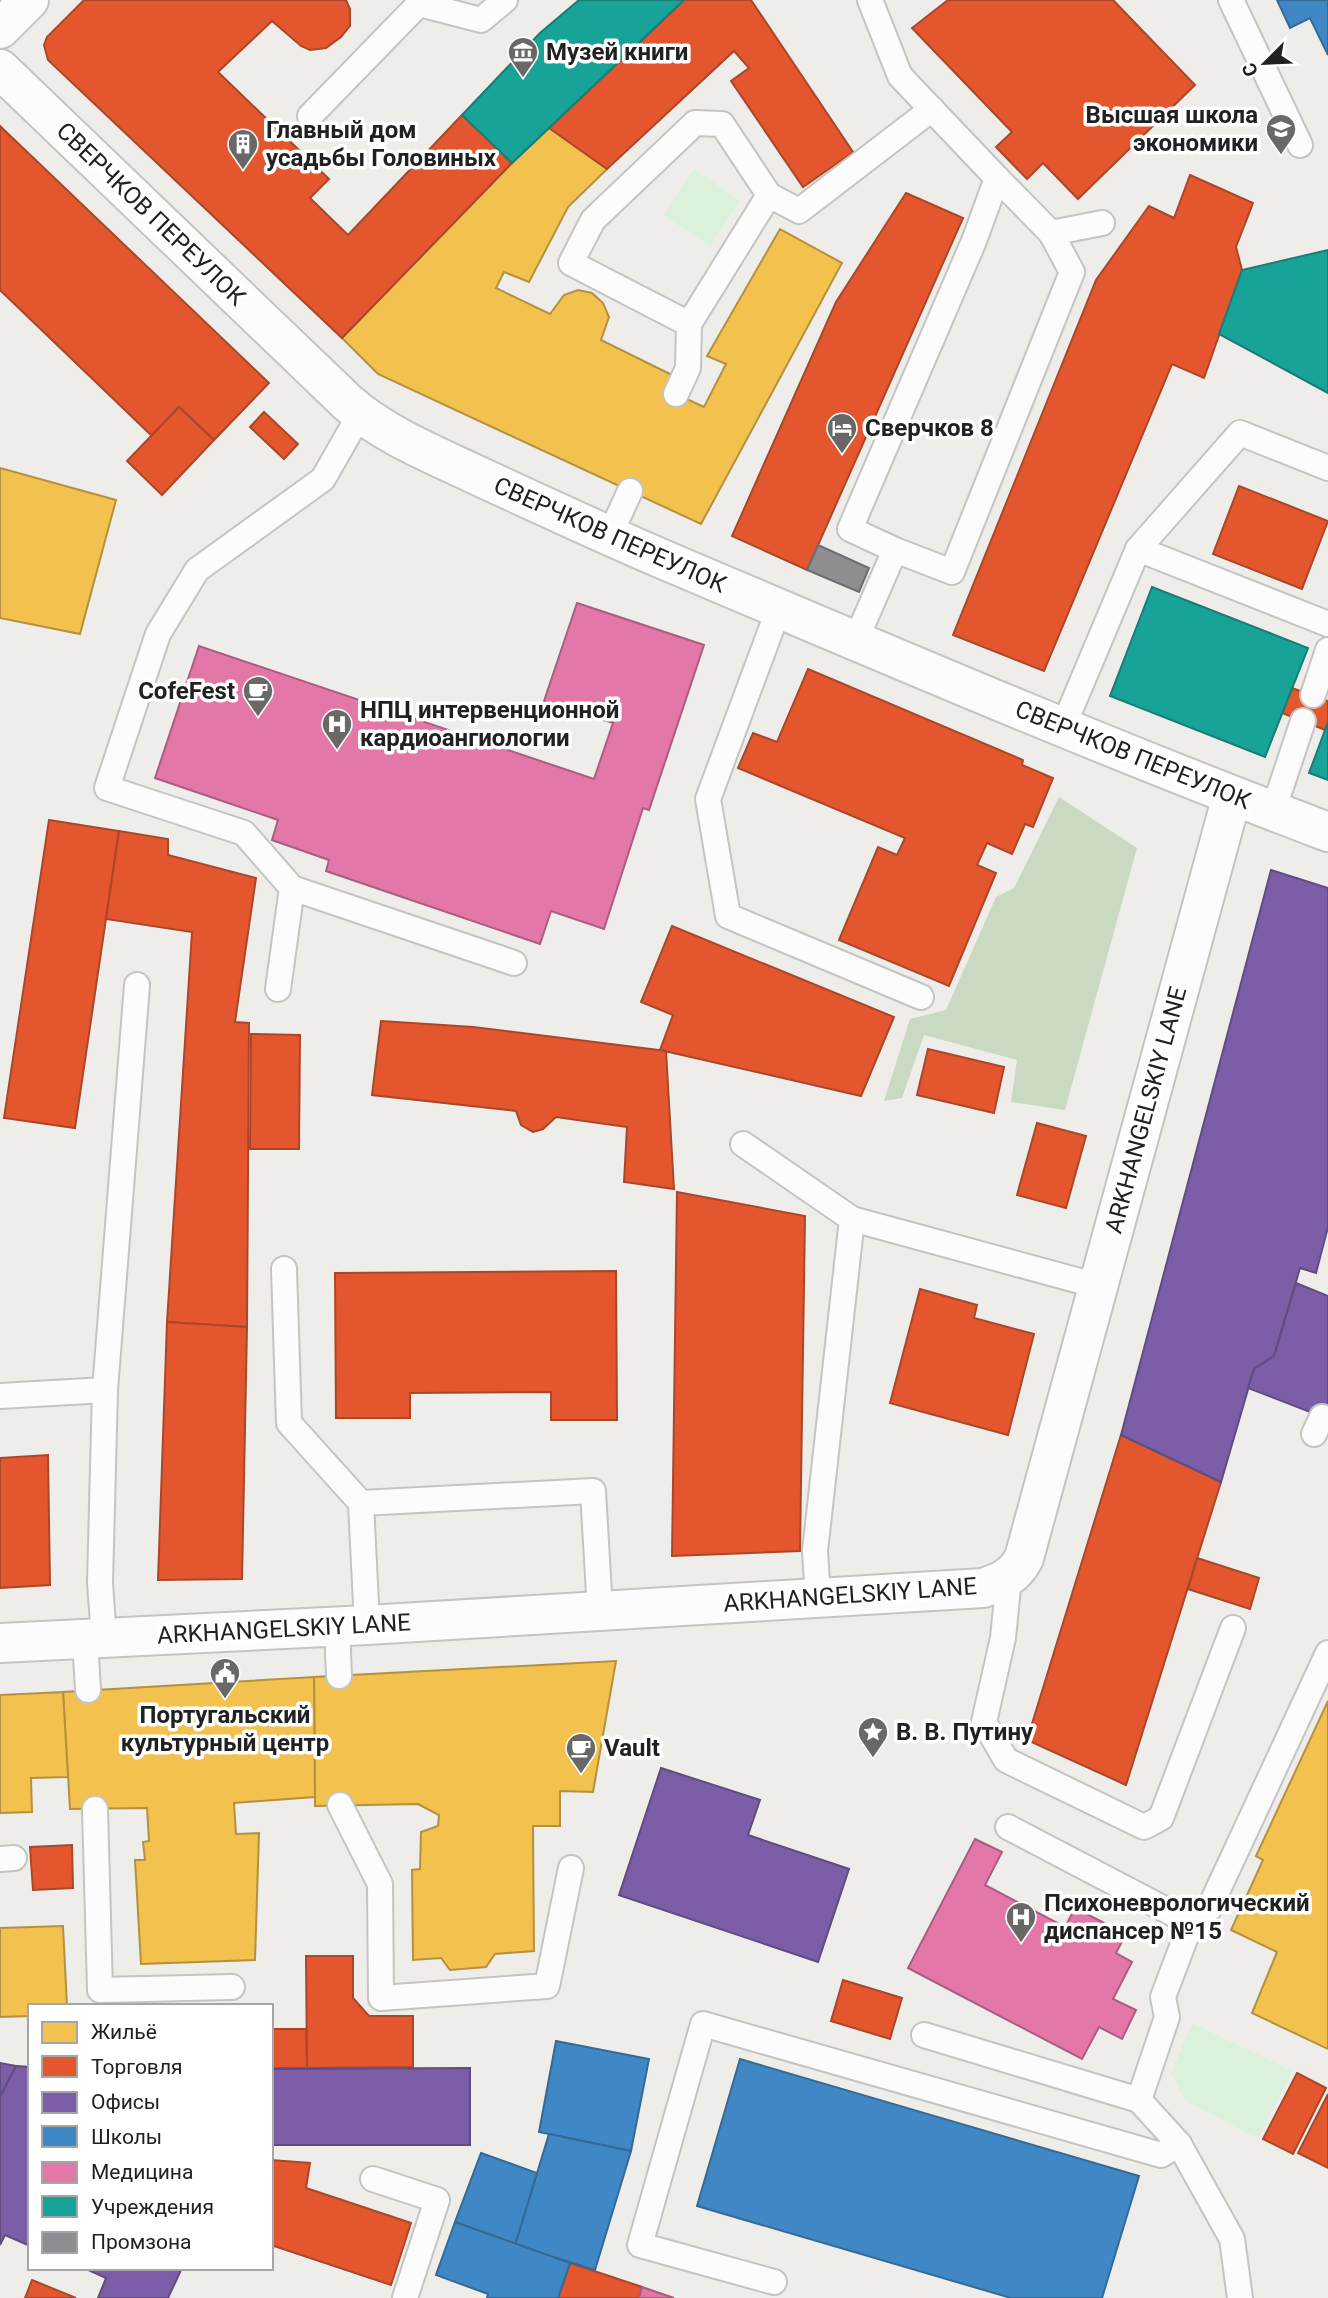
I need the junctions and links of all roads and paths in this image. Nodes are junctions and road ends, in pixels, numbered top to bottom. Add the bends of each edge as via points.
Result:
1 (29, 0) edge
2 (505, 0) edge
3 (870, 0) edge
4 (1231, 0) edge
5 (417, 2) edge
6 (0, 29) edge
7 (0, 69) edge
8 (932, 109) junction
9 (310, 116) dead end
10 (1300, 145) dead end
11 (997, 178) junction
12 (769, 195) junction
13 (1102, 223) dead end
14 (1051, 233) junction
15 (689, 324) junction
16 (676, 394) dead end
17 (360, 414) junction
18 (1328, 468) edge
19 (630, 491) dead end
20 (608, 537) junction
21 (1138, 549) junction
22 (895, 550) junction
23 (779, 608) junction
24 (1328, 624) edge
25 (855, 642) junction
26 (1328, 650) edge
27 (1313, 695) dead end
28 (1303, 721) dead end
29 (1063, 727) junction
30 (1232, 796) junction
31 (1273, 811) junction
32 (1328, 832) edge
33 (292, 888) junction
34 (514, 962) dead end
35 (137, 985) dead end
36 (278, 989) dead end
37 (921, 997) dead end
38 (743, 1144) dead end
39 (852, 1219) junction
40 (284, 1269) dead end
41 (1098, 1286) junction
42 (105, 1390) junction
43 (0, 1396) edge
44 (361, 1503) junction
45 (1009, 1577) junction
46 (818, 1597) junction
47 (600, 1611) junction
48 (352, 1626) junction
49 (1233, 1628) dead end
50 (94, 1639) junction
51 (0, 1643) edge
52 (1328, 1653) edge
53 (339, 1676) dead end
54 (88, 1690) dead end
55 (340, 1805) dead end
56 (94, 1809) dead end
57 (1008, 1827) dead end
58 (570, 1868) dead end
59 (1192, 1923) junction
60 (232, 1987) dead end
61 (924, 2035) dead end
62 (1139, 2100) junction
63 (1179, 2144) junction
64 (373, 2179) dead end
65 (774, 2283) dead end
66 (405, 2298) edge
67 (1240, 2298) edge

1 - 6 street
2 - 5 lane via 481,20
3 - 8 lane via 900,76
4 - 10 lane
5 - 9 lane
7 - 17 street, СВЕРЧКОВ ПЕРЕУЛОК
8 - 11 lane
8 - 12 lane via 799,211
11 - 14 lane
11 - 22 lane via 974,242 850,529
12 - 15 lane
12 - 15 lane via 722,124 695,123 593,220 571,263
13 - 14 lane
14 - 22 lane via 1072,272 952,572
15 - 16 lane via 688,369
17 - 20 street, СВЕРЧКОВ ПЕРЕУЛОК via 417,447
17 - 33 lane via 323,479 197,570 158,634 107,788 244,833
18 - 21 lane via 1240,433
19 - 20 lane
20 - 23 street, СВЕРЧКОВ ПЕРЕУЛОК
21 - 24 lane
21 - 29 lane
22 - 25 lane
23 - 25 street, СВЕРЧКОВ ПЕРЕУЛОК
23 - 37 lane via 708,799 728,916
25 - 29 street, СВЕРЧКОВ ПЕРЕУЛОК
26 - 27 lane
28 - 31 lane
29 - 30 street, СВЕРЧКОВ ПЕРЕУЛОК
30 - 31 street, СВЕРЧКОВ ПЕРЕУЛОК
30 - 41 street, ARKHANGELSKIY LANE
31 - 32 street, СВЕРЧКОВ ПЕРЕУЛОК
33 - 34 lane
33 - 36 lane
35 - 42 lane
38 - 39 lane
39 - 41 lane
39 - 46 lane via 816,1551
40 - 44 lane via 289,1423
41 - 45 street, ARKHANGELSKIY LANE via 1024,1558
42 - 43 lane
42 - 50 lane via 100,1583
44 - 47 lane via 593,1491
44 - 48 lane
45 - 46 street, ARKHANGELSKIY LANE via 983,1588
45 - 49 lane via 1003,1639 984,1722 1006,1760 1144,1827 1161,1818
46 - 47 street, ARKHANGELSKIY LANE
47 - 48 street, ARKHANGELSKIY LANE
48 - 50 street, ARKHANGELSKIY LANE
48 - 53 lane
50 - 51 street, ARKHANGELSKIY LANE
50 - 54 lane
52 - 59 lane via 1209,1909
55 - 58 lane via 380,1884 380,1998 547,1986
56 - 60 lane via 100,1990
57 - 59 lane
59 - 62 lane via 1163,1997 1167,2017
61 - 62 lane
62 - 63 lane
63 - 65 lane via 1161,2155 703,2024 640,2245
63 - 67 lane via 1233,2239
64 - 66 lane via 437,2200

